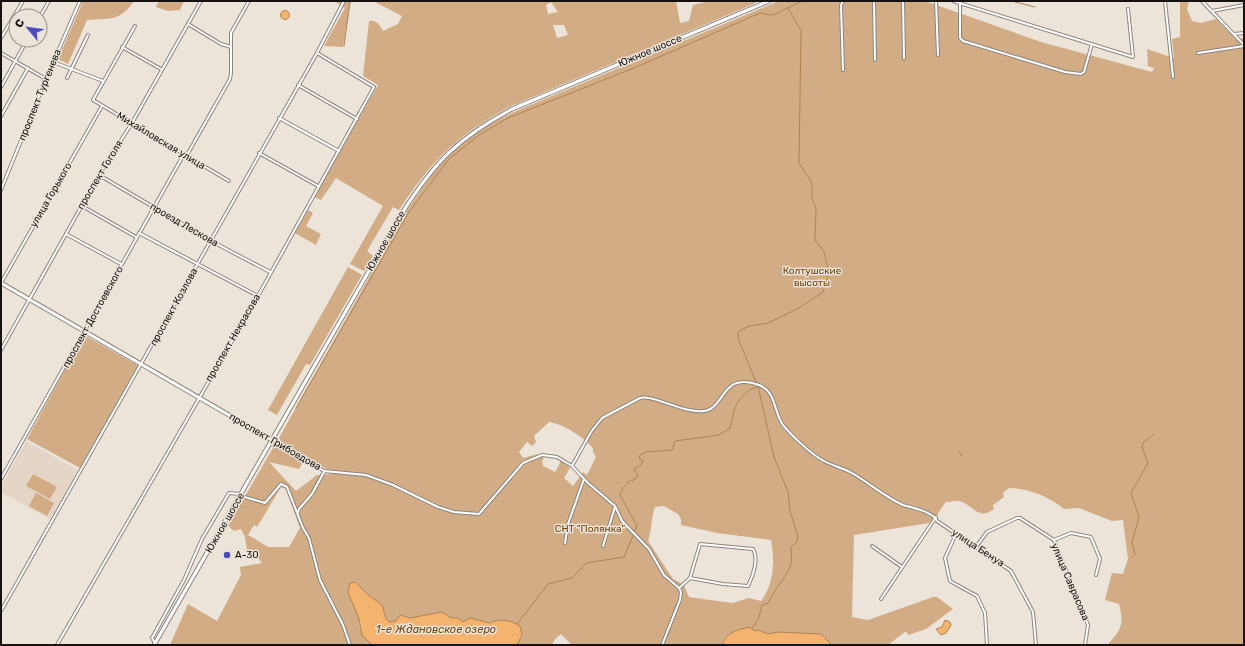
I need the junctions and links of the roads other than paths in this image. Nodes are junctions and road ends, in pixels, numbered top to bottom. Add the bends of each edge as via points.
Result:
1 (23, 1) edge
2 (80, 1) edge
3 (201, 1) edge
4 (249, 1) edge
5 (344, 1) edge
6 (769, 1) edge
7 (843, 1) edge
8 (874, 1) edge
9 (903, 1) edge
10 (936, 1) edge
11 (953, 1) edge
12 (1165, 1) edge
13 (1202, 1) edge
14 (960, 3) junction
15 (1244, 5) edge
16 (1128, 9) dead end
17 (1212, 11) junction
18 (188, 24) junction
19 (135, 26) dead end
20 (1244, 33) edge
21 (1234, 34) junction
22 (88, 35) dead end
23 (1, 38) edge
24 (1092, 44) junction
25 (1244, 45) edge
26 (122, 47) junction
27 (22, 48) edge
28 (231, 48) junction
29 (1, 53) edge
30 (317, 53) junction
31 (1198, 54) dead end
32 (938, 55) dead end
33 (904, 58) dead end
34 (875, 60) dead end
35 (15, 61) junction
36 (53, 62) junction
37 (28, 68) junction
38 (71, 70) junction
39 (161, 70) junction
40 (843, 70) dead end
41 (1173, 77) dead end
42 (67, 78) dead end
43 (46, 79) junction
44 (103, 81) junction
45 (298, 85) junction
46 (1, 87) edge
47 (102, 106) junction
48 (1, 116) edge
49 (279, 118) junction
50 (357, 118) junction
51 (132, 123) junction
52 (339, 151) junction
53 (259, 153) junction
54 (185, 155) junction
55 (99, 175) junction
56 (229, 181) dead end
57 (318, 186) junction
58 (1, 190) edge
59 (82, 206) junction
60 (153, 208) junction
61 (139, 233) junction
62 (66, 234) junction
63 (136, 237) junction
64 (211, 241) junction
65 (197, 264) junction
66 (121, 265) junction
67 (271, 272) junction
68 (1, 283) edge
69 (258, 296) junction
70 (29, 300) junction
71 (85, 332) junction
72 (1, 350) edge
73 (142, 365) junction
74 (198, 398) junction
75 (272, 440) junction
76 (572, 466) junction
77 (324, 471) junction
78 (1, 479) edge
79 (584, 479) junction
80 (241, 495) junction
81 (615, 506) junction
82 (298, 514) junction
83 (936, 518) junction
84 (956, 534) junction
85 (1054, 540) junction
86 (565, 542) dead end
87 (603, 546) dead end
88 (872, 546) dead end
89 (976, 547) junction
90 (902, 567) junction
91 (1096, 575) dead end
92 (690, 578) junction
93 (679, 588) junction
94 (881, 599) dead end
95 (1, 611) edge
96 (155, 644) edge
97 (57, 645) edge
98 (350, 645) edge
99 (662, 645) edge
100 (987, 645) edge
101 (1036, 645) edge
102 (1085, 645) edge

1 - 23 street
2 - 36 street, проспект Тургенева
3 - 18 street, проспект Гоголя
4 - 28 street, проспект Достоевского via 231,33
5 - 30 street, проспект Козлова
6 - 75 street, Южное шоссе via 512,109 461,141 436,164 404,210
7 - 40 street via 840,5
8 - 34 street
9 - 33 street
10 - 32 street
11 - 14 street
12 - 41 street
13 - 17 street
14 - 24 street
14 - 24 street via 960,38 963,41 1066,72 1081,74 1084,72
15 - 17 street
16 - 24 street via 1133,57
17 - 21 street
18 - 28 street
18 - 39 street, проспект Гоголя
19 - 26 street
20 - 21 street
21 - 25 street
22 - 38 street
25 - 31 street
26 - 39 street
26 - 44 street
27 - 35 street
28 - 54 street, проспект Достоевского via 230,79
29 - 35 street
30 - 45 street, проспект Козлова
30 - 50 street, проспект Некрасова via 374,87
35 - 37 street
35 - 46 street
36 - 38 street
36 - 43 street, проспект Тургенева
37 - 43 street
37 - 48 street
38 - 42 street
38 - 44 street
39 - 51 street, проспект Гоголя
43 - 58 street, проспект Тургенева
44 - 47 street, Михайловская улица via 93,100
45 - 49 street, проспект Козлова
45 - 50 street
47 - 51 street, Михайловская улица
47 - 68 street, улица Горького
49 - 52 street
49 - 53 street, проспект Козлова
50 - 52 street, проспект Некрасова
51 - 54 street, Михайловская улица
51 - 55 street, проспект Гоголя
52 - 57 street, проспект Некрасова
53 - 57 street
53 - 64 street, проспект Козлова
54 - 56 street, Михайловская улица
54 - 60 street, проспект Достоевского
55 - 59 street, проспект Гоголя
55 - 60 street, проезд Лескова
57 - 67 street, проспект Некрасова
59 - 62 street, проспект Гоголя
59 - 63 street
60 - 61 street, проспект Достоевского
60 - 64 street, проезд Лескова
61 - 63 street, проспект Достоевского
61 - 65 street
62 - 66 street
62 - 70 street, проспект Гоголя
63 - 66 street, проспект Достоевского
64 - 65 street, проспект Козлова
64 - 67 street, проезд Лескова
65 - 69 street
65 - 73 street, проспект Козлова
66 - 71 street, проспект Достоевского
67 - 69 street, проспект Некрасова
68 - 70 street, проспект Грибоедова
69 - 74 street, проспект Некрасова
70 - 71 street, проспект Грибоедова
70 - 72 street, проспект Гоголя
71 - 73 street, проспект Грибоедова
71 - 78 street, проспект Достоевского
73 - 74 street, проспект Грибоедова
73 - 95 street, проспект Козлова
74 - 75 street, проспект Грибоедова
74 - 97 street, проспект Некрасова
75 - 77 street, проспект Грибоедова
75 - 80 street, Южное шоссе
76 - 77 street, проспект Грибоедова via 552,455 530,459 519,467 479,514 454,512 438,507 366,475
76 - 79 street
76 - 83 street via 602,418 640,398 684,410 706,411 717,403 728,387 736,383 748,383 762,386 770,394 782,424 812,454 850,472 895,501 932,514
77 - 82 street
79 - 81 street
79 - 86 street via 568,524
80 - 82 street via 265,503 281,484 287,487
80 - 96 street, Южное шоссе
80 - 96 street via 229,493 202,539 184,580 152,638
81 - 87 street
81 - 93 street via 622,520 649,550 664,575
82 - 98 street via 312,547 320,580 343,625
83 - 84 street, улица Бенуа
83 - 90 street
84 - 89 street, улица Бенуа
84 - 100 street via 944,558 950,581 977,596 985,614
85 - 89 street, улица Саврасова via 1017,518 987,532
85 - 91 street via 1071,533 1091,537 1100,559
85 - 102 street, улица Саврасова via 1088,625
88 - 90 street
89 - 101 street, улица Бенуа via 1011,571 1034,612
90 - 94 street
92 - 92 street via 748,586 755,567 755,551 700,544
92 - 93 street
93 - 99 street via 680,600

